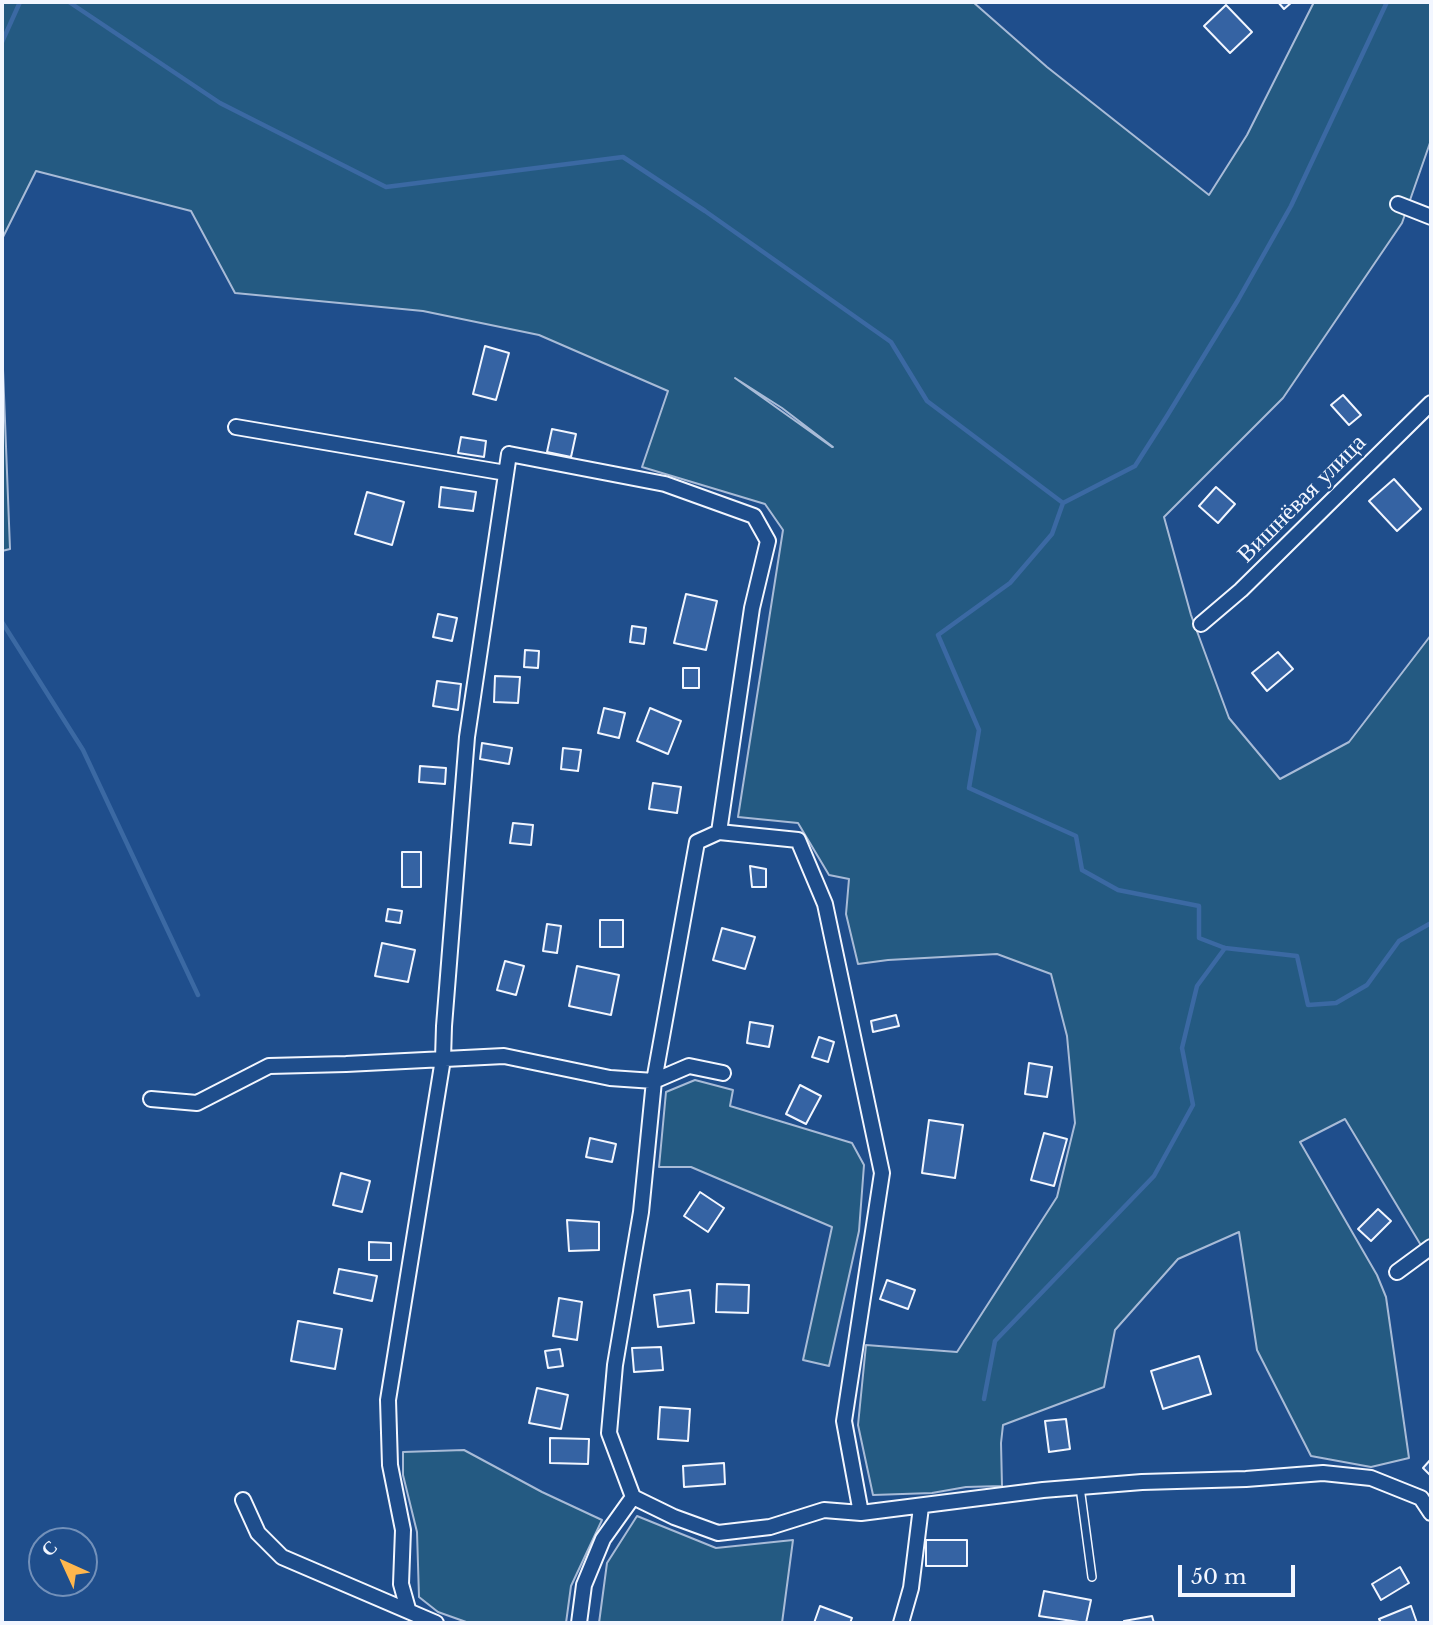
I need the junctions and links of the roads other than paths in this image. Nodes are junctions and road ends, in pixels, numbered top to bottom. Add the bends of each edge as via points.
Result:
1 (1398, 204) dead end
2 (1431, 217) edge
3 (1431, 402) edge
4 (236, 427) dead end
5 (506, 473) junction
6 (1201, 624) dead end
7 (719, 832) junction
8 (443, 1059) junction
9 (723, 1073) dead end
10 (654, 1081) junction
11 (151, 1099) dead end
12 (1431, 1247) edge
13 (1397, 1272) dead end
14 (1080, 1487) junction
15 (633, 1497) junction
16 (243, 1500) dead end
17 (921, 1507) junction
18 (1431, 1513) edge
19 (861, 1514) junction
20 (1092, 1577) dead end
21 (408, 1609) junction
22 (436, 1623) edge
23 (579, 1623) edge
24 (901, 1623) edge

1 - 2 street
3 - 6 street, Вишнёвая улица
4 - 5 street
5 - 7 street via 509,454 665,484 754,516 768,541 752,608
5 - 8 street via 467,737
7 - 10 street via 697,842
7 - 19 street via 798,840 825,904 883,1173 844,1421
8 - 10 street via 504,1056 610,1078
8 - 11 street via 269,1066 197,1103
8 - 21 street via 388,1399 390,1465 402,1531 401,1584
9 - 10 street via 689,1066
10 - 15 street via 641,1212 615,1365 609,1433
12 - 13 street
14 - 17 street
14 - 18 street via 1322,1473 1371,1478 1421,1498
14 - 20 lane
15 - 19 street via 718,1534 770,1527 824,1510
15 - 23 street via 603,1539 584,1585
16 - 21 street via 258,1534 282,1557
17 - 19 street
17 - 24 street via 911,1588
21 - 22 street

